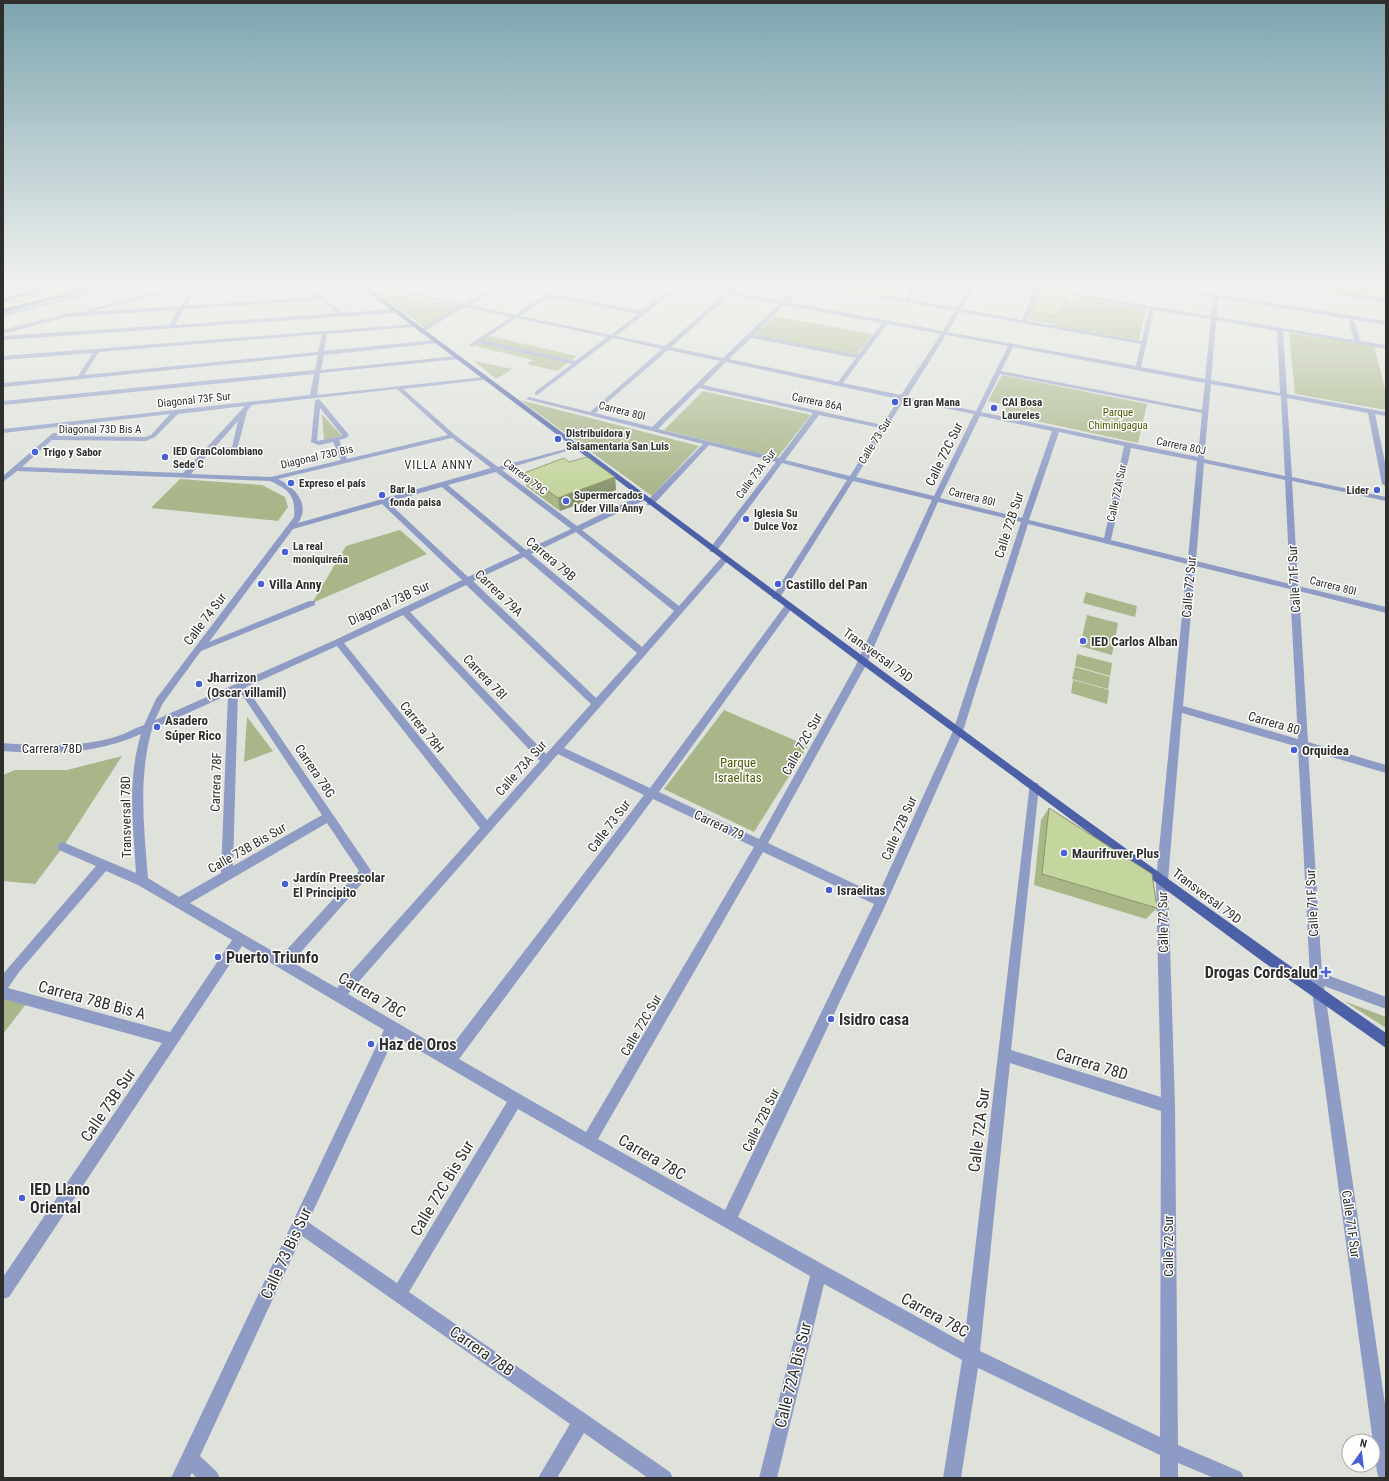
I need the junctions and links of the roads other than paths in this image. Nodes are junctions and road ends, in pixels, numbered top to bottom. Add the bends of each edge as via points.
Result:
1 (60, 353) edge
2 (94, 353) edge
3 (329, 353) edge
4 (451, 353) edge
5 (532, 353) edge
6 (589, 353) edge
7 (660, 353) edge
8 (691, 353) edge
9 (732, 353) edge
10 (840, 353) edge
11 (863, 353) edge
12 (931, 353) edge
13 (1007, 353) edge
14 (1054, 353) edge
15 (1142, 353) edge
16 (1211, 353) edge
17 (1281, 353) edge
18 (321, 354) junction
19 (860, 357) junction
20 (3, 358) edge
21 (457, 358) junction
22 (725, 360) junction
23 (576, 363) junction
24 (1138, 369) junction
25 (318, 372) junction
26 (998, 372) junction
27 (80, 378) junction
28 (483, 378) junction
29 (52, 380) junction
30 (1208, 382) junction
31 (3, 385) edge
32 (840, 385) junction
33 (698, 386) junction
34 (49, 387) dead end
35 (398, 388) junction
36 (46, 393) dead end
37 (537, 393) dead end
38 (1284, 395) junction
39 (313, 397) junction
40 (903, 398) junction
41 (43, 399) junction
42 (529, 399) dead end
43 (3, 404) edge
44 (250, 404) junction
45 (244, 411) junction
46 (176, 412) junction
47 (1205, 412) junction
48 (1371, 412) junction
49 (817, 413) junction
50 (591, 414) junction
51 (978, 414) junction
52 (1386, 414) edge
53 (68, 424) junction
54 (884, 427) junction
55 (654, 430) junction
56 (1056, 430) junction
57 (3, 431) edge
58 (453, 436) junction
59 (51, 438) junction
60 (335, 439) junction
61 (706, 443) junction
62 (1128, 445) junction
63 (575, 447) junction
64 (209, 450) junction
65 (1201, 460) junction
66 (780, 461) junction
67 (345, 462) junction
68 (15, 469) junction
69 (496, 469) junction
70 (185, 476) junction
71 (851, 478) junction
72 (271, 479) junction
73 (1289, 479) junction
74 (3, 480) edge
75 (443, 484) junction
76 (1386, 484) edge
77 (1386, 499) edge
78 (646, 500) junction
79 (936, 500) junction
80 (383, 501) junction
81 (1025, 521) junction
82 (291, 527) junction
83 (576, 529) junction
84 (1107, 541) junction
85 (713, 550) junction
86 (525, 553) junction
87 (725, 559) junction
88 (1192, 562) junction
89 (467, 581) junction
90 (1294, 588) junction
91 (776, 597) junction
92 (312, 603) dead end
93 (789, 606) junction
94 (404, 610) junction
95 (1386, 610) edge
96 (680, 611) junction
97 (338, 642) junction
98 (198, 649) junction
99 (643, 653) junction
100 (863, 662) junction
101 (237, 688) junction
102 (597, 704) junction
103 (1178, 708) junction
104 (146, 729) junction
105 (958, 731) junction
106 (1303, 745) junction
107 (3, 748) edge
108 (557, 749) junction
109 (547, 760) junction
110 (1386, 770) edge
111 (1034, 786) junction
112 (652, 793) junction
113 (328, 817) junction
114 (487, 828) junction
115 (761, 845) junction
116 (63, 847) dead end
117 (104, 865) junction
118 (227, 876) junction
119 (1162, 880) junction
120 (142, 881) junction
121 (881, 902) junction
122 (179, 903) junction
123 (240, 939) junction
124 (282, 964) junction
125 (1316, 977) junction
126 (3, 985) edge
127 (3, 993) edge
128 (1318, 993) junction
129 (338, 996) junction
130 (1386, 1003) edge
131 (392, 1028) junction
132 (173, 1039) junction
133 (1386, 1041) edge
134 (1005, 1055) junction
135 (449, 1061) junction
136 (516, 1100) junction
137 (1168, 1106) junction
138 (589, 1141) junction
139 (728, 1221) junction
140 (300, 1225) junction
141 (819, 1272) junction
142 (3, 1291) edge
143 (399, 1294) junction
144 (971, 1356) junction
145 (582, 1421) junction
146 (1169, 1450) junction
147 (189, 1459) junction
148 (1386, 1472) edge
149 (180, 1478) edge
150 (211, 1478) edge
151 (547, 1478) edge
152 (664, 1478) edge
153 (768, 1478) edge
154 (952, 1478) edge
155 (1169, 1478) edge
156 (1235, 1478) edge

1 - 20 street
2 - 27 street
3 - 18 street
4 - 21 main road, Transversal 79D
5 - 23 street
6 - 23 street
7 - 50 street
8 - 22 street, Carrera 80J
9 - 22 street
10 - 19 street
11 - 19 street
12 - 40 street, Calle 73 Sur
13 - 26 street, Calle 72C Sur
14 - 24 street
15 - 24 street
16 - 30 street, Calle 72 Sur
17 - 38 street, Calle 71F Sur
18 - 25 street
18 - 27 street
19 - 32 street
21 - 25 street
21 - 28 main road, Transversal 79D
22 - 32 street, Carrera 80J
22 - 33 street
23 - 37 street
24 - 30 street
25 - 39 street
25 - 41 street
26 - 47 street
26 - 51 street, Calle 72C Sur
27 - 29 street
28 - 35 street, Diagonal 73F Sur
28 - 63 main road, Transversal 79D
29 - 31 street
29 - 34 street
30 - 38 street
30 - 47 street, Calle 72 Sur
32 - 40 street, Carrera 80J
33 - 49 street, Carrera 86A
33 - 55 street
35 - 39 street, Diagonal 73F Sur
35 - 58 street, Carrera 79C
36 - 41 street
38 - 48 street
38 - 73 street, Calle 71F Sur
39 - 44 street, Diagonal 73F Sur
40 - 51 street, Carrera 80J
40 - 54 street, Calle 73 Sur
41 - 43 street
42 - 50 street, Carrera 80I
44 - 45 street
44 - 46 street, Diagonal 73F Sur
45 - 64 street
45 - 64 street via 235,449
46 - 53 street, Diagonal 73F Sur
46 - 59 street, Diagonal 73D Bis A via 150,438
47 - 65 street, Calle 72 Sur
48 - 52 street
48 - 76 street
49 - 54 street, Carrera 86A
49 - 66 street, Calle 73A Sur
50 - 55 street, Carrera 80I
51 - 56 street, Carrera 80J
51 - 79 street, Calle 72C Sur
53 - 57 street, Diagonal 73F Sur
53 - 59 street
54 - 71 street, Calle 73 Sur
55 - 61 street, Carrera 80I
56 - 62 street, Carrera 80J
56 - 81 street, Calle 72B Sur
58 - 67 street, Diagonal 73D Bis
58 - 69 street, Carrera 79C
59 - 68 street
60 - 60 street via 346,435 318,401 314,442
60 - 67 street
61 - 66 street, Carrera 80I
61 - 78 street, Diagonal 73B Sur
62 - 65 street, Carrera 80J
62 - 84 street, Calle 72A Sur
63 - 69 street
63 - 78 main road, Transversal 79D
64 - 70 street
65 - 73 street, Carrera 80J
65 - 88 street, Calle 72 Sur
66 - 71 street, Carrera 80I
66 - 85 street, Calle 73A Sur
67 - 72 street, Diagonal 73D Bis
68 - 70 street, Diagonal 73D Bis
68 - 74 street
69 - 75 street
69 - 83 street, Carrera 79C
70 - 72 street, Diagonal 73D Bis
71 - 79 street, Carrera 80I
71 - 91 street, Calle 73 Sur
72 - 82 street, Calle 74 Sur via 288,488 299,500 298,517
73 - 77 street, Carrera 80J
73 - 90 street, Calle 71F Sur
75 - 80 street
75 - 86 street, Carrera 79B
78 - 83 street, Diagonal 73B Sur
78 - 85 main road, Transversal 79D
79 - 81 street, Carrera 80I
79 - 100 street, Calle 72C Sur
80 - 82 street
80 - 89 street, Carrera 79A
81 - 84 street, Carrera 80I
81 - 105 street, Calle 72B Sur
82 - 98 street, Calle 74 Sur
83 - 86 street, Diagonal 73B Sur
83 - 96 street, Carrera 79C
84 - 88 street, Carrera 80I
85 - 87 main road, Transversal 79D
86 - 89 street, Diagonal 73B Sur
86 - 99 street, Carrera 79B
87 - 91 main road, Transversal 79D
87 - 96 street, Calle 73A Sur
88 - 90 street, Carrera 80I
88 - 103 street, Calle 72 Sur
89 - 94 street, Diagonal 73B Sur
89 - 102 street, Carrera 79A
90 - 95 street, Carrera 80I
90 - 106 street, Calle 71F Sur
91 - 93 main road, Transversal 79D
92 - 98 street
93 - 100 main road, Transversal 79D
93 - 112 street, Calle 73 Sur
94 - 97 street, Diagonal 73B Sur
94 - 109 street, Carrera 78I
96 - 99 street, Calle 73A Sur
97 - 101 street, Diagonal 73B Sur
97 - 114 street, Carrera 78H
98 - 104 street, Calle 74 Sur via 159,701
99 - 102 street, Calle 73A Sur
100 - 105 main road, Transversal 79D
100 - 115 street, Calle 72C Sur
101 - 104 street, Diagonal 73B Sur
101 - 113 street, Carrera 78G
101 - 118 street, Carrera 78F
102 - 108 street, Calle 73A Sur
103 - 106 street, Carrera 80
103 - 119 street, Calle 72 Sur
104 - 107 street, Carrera 78D via 96,747 76,750
104 - 120 street, Transversal 78D via 137,781
105 - 111 main road, Transversal 79D
105 - 121 street, Calle 72B Sur
106 - 110 street, Carrera 80
106 - 125 street, Calle 71F Sur
108 - 109 street, Calle 73A Sur
108 - 112 street, Carrera 79
109 - 114 street, Calle 73A Sur
111 - 119 main road, Transversal 79D
111 - 134 street, Calle 72A Sur
112 - 115 street, Carrera 79
112 - 135 street, Calle 73 Sur
113 - 118 street, Calle 73B Bis Sur
113 - 124 street, Carrera 78G via 366,872
114 - 129 street, Calle 73A Sur
115 - 121 street, Carrera 79
115 - 138 street, Calle 72C Sur
116 - 117 street, Carrera 78C
117 - 120 street, Carrera 78C
117 - 126 street
118 - 122 street, Calle 73B Bis Sur
119 - 128 main road, Transversal 79D
119 - 137 street, Calle 72 Sur
120 - 122 street, Carrera 78C
121 - 139 street, Calle 72B Sur
122 - 123 street, Carrera 78C
123 - 124 street, Carrera 78C
123 - 132 street, Calle 73B Sur
124 - 129 street, Carrera 78C
125 - 128 street, Calle 71F Sur
125 - 130 street
127 - 132 street, Carrera 78B Bis A
128 - 133 main road, Transversal 79D
128 - 148 street, Calle 71F Sur
129 - 131 street, Carrera 78C
131 - 135 street, Carrera 78C
131 - 140 street, Calle 73 Bis Sur
132 - 142 street, Calle 73B Sur
134 - 137 street, Carrera 78D
134 - 144 street, Calle 72A Sur
135 - 136 street, Carrera 78C
136 - 138 street, Carrera 78C
136 - 143 street, Calle 72C Bis Sur
137 - 146 street, Calle 72 Sur
138 - 139 street, Carrera 78C
139 - 141 street, Carrera 78C
140 - 143 street, Carrera 78B
140 - 147 street, Calle 73 Bis Sur
141 - 144 street, Carrera 78C
141 - 153 street, Calle 72A Bis Sur
143 - 145 street, Carrera 78B
144 - 146 street, Carrera 78C
144 - 154 street, Calle 72A Sur
145 - 151 street
145 - 152 street, Carrera 78B
146 - 155 street, Calle 72 Sur
146 - 156 street, Carrera 78C
147 - 149 street, Calle 73 Bis Sur
147 - 150 street

